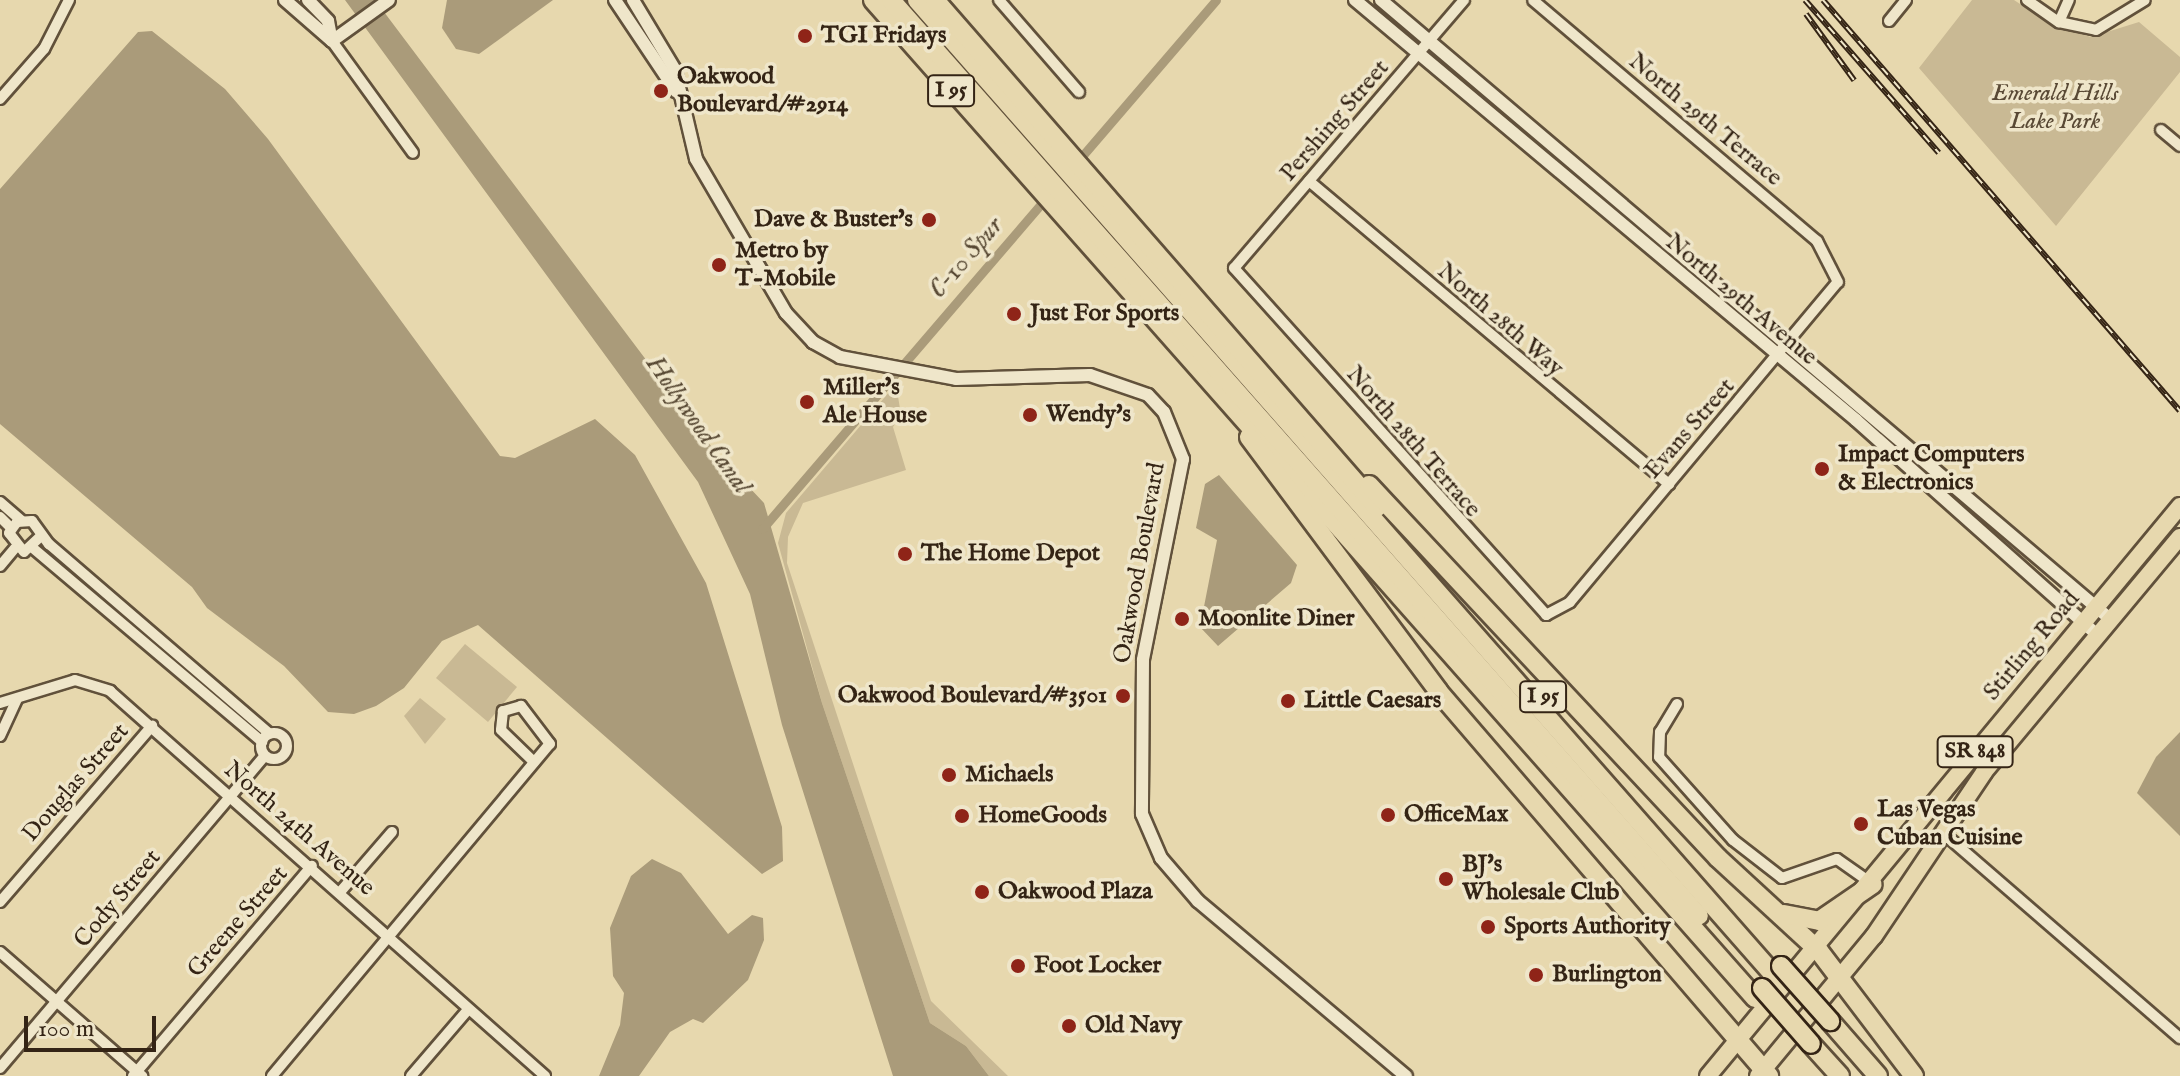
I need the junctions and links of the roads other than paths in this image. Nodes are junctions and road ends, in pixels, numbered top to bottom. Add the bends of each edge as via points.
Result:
1 (69, 0) edge
2 (285, 0) edge
3 (308, 0) edge
4 (615, 0) edge
5 (633, 0) edge
6 (873, 0) edge
7 (891, 0) edge
8 (917, 0) edge
9 (935, 0) edge
10 (946, 0) edge
11 (1355, 0) edge
12 (1381, 0) edge
13 (1464, 0) edge
14 (1533, 0) edge
15 (1906, 0) edge
16 (2027, 0) edge
17 (2069, 0) edge
18 (2145, 0) edge
19 (1001, 1) edge
20 (387, 2) edge
21 (1889, 21) dead end
22 (2059, 22) junction
23 (970, 40) junction
24 (332, 41) junction
25 (1429, 41) junction
26 (1418, 55) junction
27 (676, 91) junction
28 (1079, 92) dead end
29 (0, 99) edge
30 (2161, 130) dead end
31 (2180, 146) edge
32 (413, 153) dead end
33 (1047, 164) junction
34 (1309, 181) junction
35 (1076, 197) junction
36 (1234, 268) joint
37 (1838, 282) joint
38 (1789, 345) junction
39 (1776, 361) junction
40 (1238, 417) junction
41 (1333, 456) junction
42 (1669, 484) junction
43 (0, 502) edge
44 (2179, 511) edge
45 (0, 517) edge
46 (21, 520) junction
47 (11, 528) junction
48 (41, 536) junction
49 (2180, 537) edge
50 (15, 548) junction
51 (34, 549) junction
52 (0, 566) edge
53 (1570, 602) joint
54 (2096, 607) junction
55 (2110, 619) junction
56 (2082, 624) junction
57 (2097, 635) junction
58 (17, 699) junction
59 (0, 703) edge
60 (1677, 704) dead end
61 (152, 726) junction
62 (0, 736) edge
63 (266, 738) junction
64 (265, 756) junction
65 (534, 762) junction
66 (231, 796) junction
67 (392, 832) dead end
68 (1942, 832) junction
69 (312, 866) junction
70 (1873, 884) junction
71 (341, 891) junction
72 (0, 902) edge
73 (1771, 907) junction
74 (388, 934) junction
75 (1819, 951) junction
76 (0, 952) edge
77 (1841, 979) junction
78 (1768, 981) junction
79 (57, 1002) junction
80 (467, 1011) junction
81 (1817, 1037) junction
82 (2180, 1038) edge
83 (1740, 1041) junction
84 (0, 1068) edge
85 (137, 1074) edge
86 (1763, 1074) edge
87 (272, 1076) edge
88 (411, 1076) edge
89 (545, 1076) edge
90 (1406, 1076) edge
91 (1708, 1076) edge
92 (1824, 1076) edge
93 (1840, 1076) edge
94 (1865, 1076) edge
95 (1878, 1076) edge
96 (1914, 1076) edge

1 - 29 street via 44,49
2 - 24 street
3 - 24 street via 328,21
4 - 27 street, Oakwood Boulevard
5 - 27 street, Oakwood Boulevard via 675,70
6 - 33 highway, I 95
7 - 33 highway
8 - 33 highway
9 - 23 highway, I 95
10 - 23 highway
11 - 26 street, North 29th Avenue
12 - 25 street, North 29th Avenue
13 - 25 street, Pershing Street
14 - 37 street, North 29th Terrace via 1817,241
15 - 21 street
16 - 22 street
17 - 22 street
18 - 22 street via 2113,25
19 - 28 street
20 - 24 street
23 - 33 highway, I 95
24 - 32 street
25 - 26 street, Pershing Street
25 - 38 street, North 29th Avenue
26 - 34 street, Pershing Street
26 - 39 street, North 29th Avenue
27 - 90 street, Oakwood Boulevard via 696,159 786,313 822,348 888,367 995,382 1090,375 1148,395 1164,412 1183,459 1143,660 1142,814 1161,858 1198,901
30 - 31 street
33 - 35 highway, I 95
33 - 35 highway, I 95
34 - 36 street, Pershing Street
34 - 42 street, North 28th Way
35 - 40 highway, I 95
35 - 41 highway, I 95
35 - 78 highway
36 - 53 street, North 28th Terrace via 1535,611 1557,613
37 - 38 street, Evans Street
38 - 39 street, Evans Street
38 - 54 street, North 29th Avenue
39 - 42 street, Evans Street
39 - 56 street, North 29th Avenue via 1857,421
40 - 78 highway, I 95
40 - 83 highway via 1263,465 1438,691
41 - 73 highway via 1385,498
41 - 78 highway, I 95
42 - 53 street, Evans Street
43 - 46 street
44 - 54 main road, Stirling Road / SR 848
45 - 47 street
46 - 47 street
46 - 48 street via 32,521
47 - 50 street
48 - 51 street
48 - 63 street
49 - 55 main road, Stirling Road / SR 848
50 - 51 street
50 - 52 street
51 - 63 street
54 - 55 street, North 29th Avenue
54 - 56 main road, Stirling Road / SR 848
55 - 57 main road, Stirling Road / SR 848
56 - 57 street, North 29th Avenue
56 - 70 main road, Stirling Road / SR 848
57 - 68 main road, Stirling Road / SR 848
58 - 59 street, North 24th Avenue
58 - 61 street, North 24th Avenue via 75,680 110,691
58 - 62 street
60 - 70 street via 1660,732 1659,757 1733,840 1779,878 1797,878 1837,859
61 - 66 street, North 24th Avenue
61 - 72 street, Douglas Street
63 - 64 street
63 - 64 street, Cody Street via 285,739 287,751 277,759
64 - 66 street, Cody Street
65 - 65 street via 501,730 503,711 521,706 550,735
65 - 74 street
66 - 69 street, North 24th Avenue
66 - 79 street, Cody Street
67 - 71 street
68 - 77 main road, Stirling Road / SR 848
68 - 82 street
69 - 71 street, North 24th Avenue
69 - 85 street, Greene Street
70 - 73 highway via 1819,921
70 - 75 main road, Stirling Road / SR 848
71 - 74 street, North 24th Avenue
73 - 75 highway
74 - 80 street, North 24th Avenue
74 - 87 street
75 - 77 highway
75 - 83 main road, Stirling Road / SR 848
76 - 79 street
77 - 86 main road, Stirling Road / SR 848
77 - 96 highway
78 - 81 highway, I 95, bridge
78 - 81 highway, I 95
79 - 84 street, Cody Street
79 - 85 street
80 - 88 street
80 - 89 street, North 24th Avenue
81 - 92 highway, I 95
81 - 93 highway
81 - 94 highway
81 - 95 highway, I 95
83 - 86 highway
83 - 91 main road, Stirling Road / SR 848

